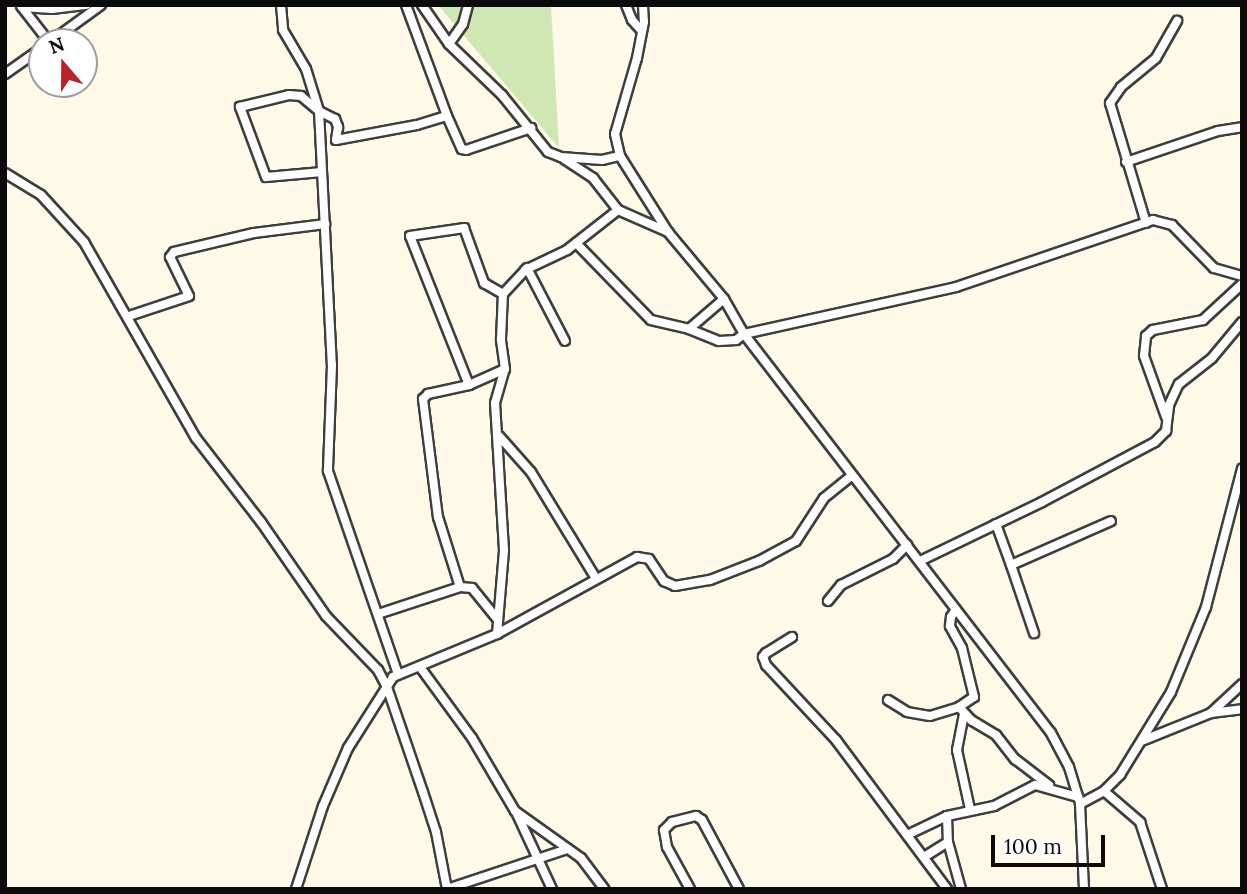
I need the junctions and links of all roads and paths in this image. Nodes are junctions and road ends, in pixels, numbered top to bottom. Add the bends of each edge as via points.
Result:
1 (87, 5) edge
2 (101, 5) edge
3 (281, 5) edge
4 (406, 5) edge
5 (422, 5) edge
6 (468, 5) edge
7 (626, 5) edge
8 (643, 5) edge
9 (20, 6) edge
10 (1177, 21) dead end
11 (38, 28) edge
12 (69, 28) edge
13 (641, 30) junction
14 (449, 44) junction
15 (28, 58) edge
16 (5, 75) edge
17 (319, 111) junction
18 (447, 116) junction
19 (1242, 127) edge
20 (531, 128) junction
21 (336, 140) junction
22 (320, 145) junction
23 (620, 156) junction
24 (561, 157) junction
25 (1126, 162) junction
26 (322, 172) junction
27 (5, 173) edge
28 (618, 210) junction
29 (1146, 223) junction
30 (325, 224) junction
31 (668, 232) junction
32 (576, 243) junction
33 (527, 268) junction
34 (1242, 275) edge
35 (1242, 284) edge
36 (503, 295) junction
37 (724, 299) junction
38 (129, 316) junction
39 (1242, 322) edge
40 (689, 329) junction
41 (744, 334) junction
42 (565, 341) dead end
43 (505, 369) junction
44 (469, 385) junction
45 (1167, 419) junction
46 (498, 435) junction
47 (1242, 469) edge
48 (852, 475) junction
49 (1238, 499) edge
50 (1111, 521) dead end
51 (996, 524) junction
52 (907, 545) junction
53 (920, 561) junction
54 (1011, 565) junction
55 (595, 577) junction
56 (460, 587) junction
57 (828, 601) dead end
58 (956, 609) junction
59 (378, 614) junction
60 (498, 620) junction
61 (1034, 633) dead end
62 (497, 634) junction
63 (792, 637) dead end
64 (420, 667) junction
65 (398, 674) junction
66 (1242, 684) edge
67 (387, 687) junction
68 (888, 701) dead end
69 (1242, 709) edge
70 (961, 710) junction
71 (1211, 713) junction
72 (1144, 740) junction
73 (1051, 787) junction
74 (1104, 791) junction
75 (1079, 801) junction
76 (970, 809) junction
77 (515, 811) junction
78 (947, 816) junction
79 (907, 835) junction
80 (948, 842) junction
81 (567, 849) junction
82 (924, 857) junction
83 (537, 858) junction
84 (603, 888) edge
85 (296, 889) edge
86 (447, 889) edge
87 (552, 889) edge
88 (690, 889) edge
89 (739, 889) edge
90 (947, 889) edge
91 (961, 889) edge
92 (1084, 889) edge
93 (1162, 889) edge

1 - 9 street
2 - 12 street
3 - 17 street via 283,30 306,69
4 - 18 street
5 - 14 street
6 - 14 street via 463,24
7 - 13 street
8 - 13 street
9 - 11 street
10 - 25 street via 1156,58 1111,100
13 - 23 street via 638,58 615,134
14 - 20 street
15 - 16 street
17 - 21 street via 337,121
17 - 22 street
17 - 26 street via 295,94 240,107 266,177
18 - 20 street via 466,150
18 - 21 street
19 - 25 street
20 - 24 street via 543,148
21 - 22 street
22 - 26 street
23 - 24 street via 602,160
23 - 31 street
24 - 28 street via 593,178
25 - 29 street
26 - 30 street
27 - 38 street via 41,195 84,242
28 - 31 street
28 - 32 street
29 - 34 street via 1169,224 1210,265
29 - 41 street via 956,288
30 - 38 street via 254,233 174,252 170,257 188,296
30 - 59 street via 332,365 328,471
31 - 37 street
32 - 33 street
32 - 40 street via 644,316
33 - 36 street
33 - 42 street
35 - 45 street via 1203,320 1153,330 1143,340 1144,356
36 - 43 street
36 - 44 street via 484,283 464,228 410,236
37 - 40 street
37 - 41 street
38 - 67 street via 195,438 327,616
39 - 45 street via 1212,358 1179,384
40 - 41 street via 725,341
41 - 48 street
43 - 44 street
43 - 46 street via 495,396
44 - 56 street via 423,399 438,517
45 - 51 street via 1166,431 1155,442
46 - 55 street via 531,472
46 - 60 street via 504,550
47 - 49 street
48 - 52 street
48 - 55 street via 824,498 796,541 759,561 690,585 667,585 644,557
49 - 72 street via 1202,621
50 - 54 street
51 - 53 street
51 - 54 street
52 - 53 street
52 - 57 street via 893,559 841,585
53 - 58 street
54 - 61 street
55 - 62 street
56 - 59 street
56 - 60 street via 472,588
58 - 70 street via 950,626 962,648 975,694
58 - 75 street via 1051,733 1069,767
59 - 65 street
60 - 62 street
62 - 64 street
63 - 79 street via 766,653 766,665 836,740
64 - 65 street
64 - 77 street via 466,729
65 - 67 street
66 - 71 street
67 - 85 street via 348,748
67 - 86 street via 436,832
68 - 70 street via 907,712 930,716
69 - 71 street
70 - 73 street via 996,735 1014,759
70 - 76 street via 957,750
71 - 72 street
72 - 74 street
73 - 75 street
73 - 76 street via 1035,785 995,806
74 - 75 street
74 - 93 street via 1140,822
75 - 92 street
76 - 78 street
77 - 81 street
77 - 83 street
78 - 79 street
78 - 80 street
79 - 82 street
80 - 82 street
80 - 91 street
81 - 83 street
81 - 84 street via 581,858
82 - 90 street
83 - 86 street
83 - 87 street
88 - 89 street via 667,847 664,830 672,822 695,816 702,820

